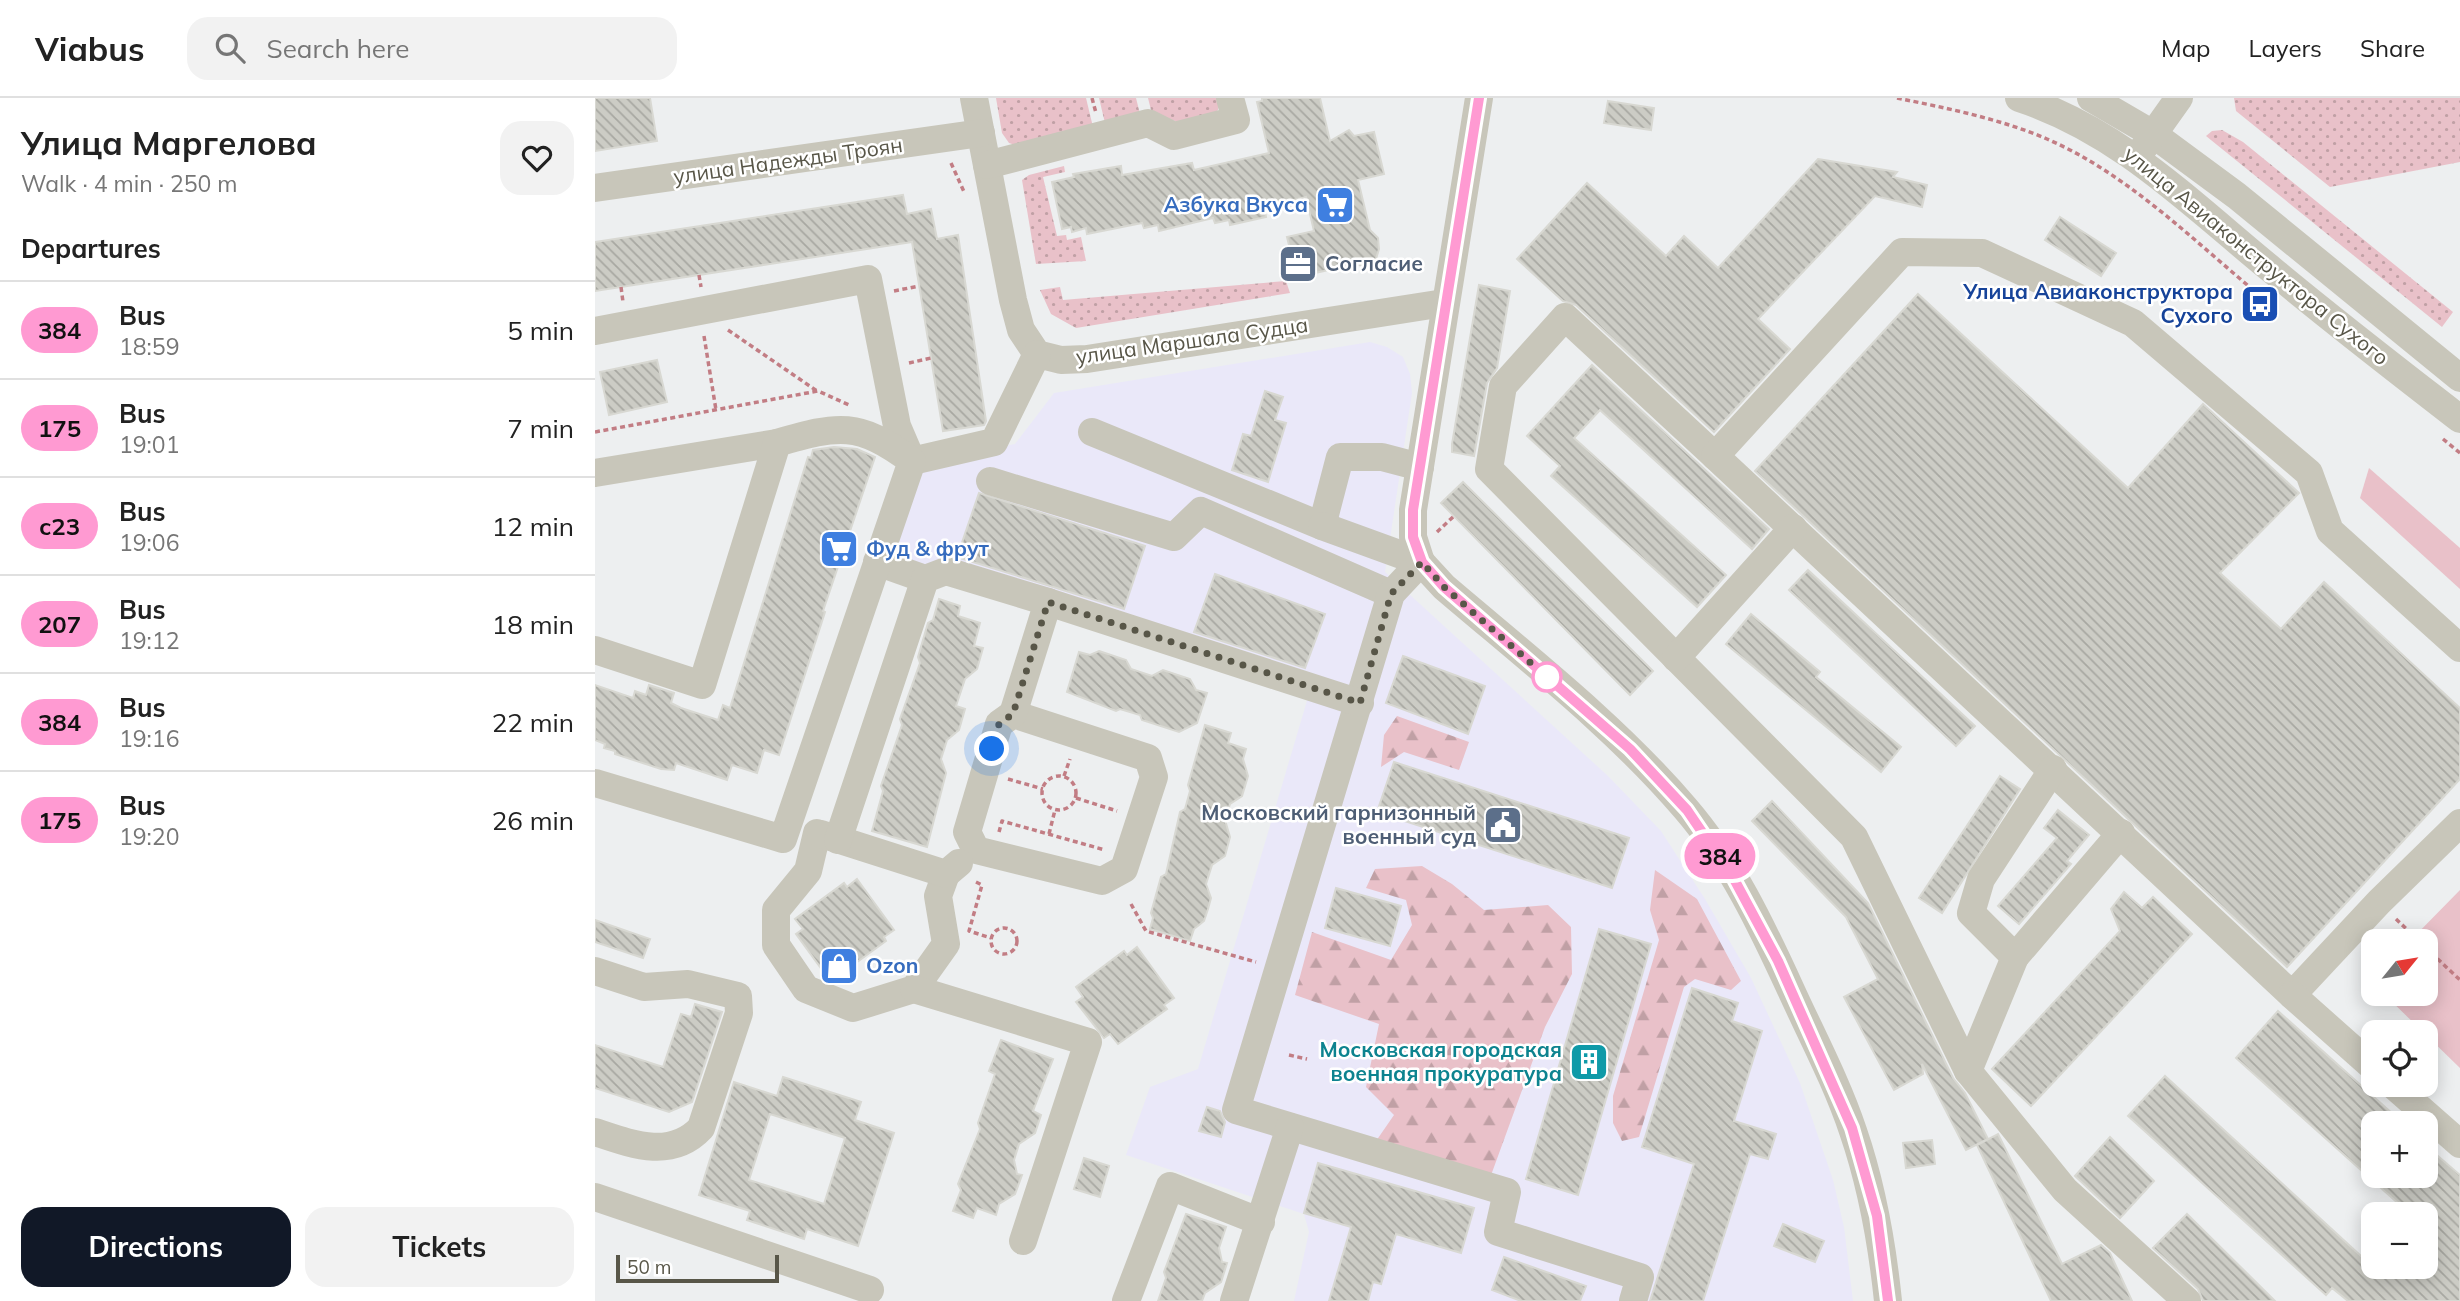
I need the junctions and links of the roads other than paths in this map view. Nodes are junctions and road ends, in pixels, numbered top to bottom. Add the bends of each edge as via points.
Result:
1 (974, 98) edge
2 (1230, 98) edge
3 (1479, 98) edge
4 (2091, 98) edge
5 (2179, 98) edge
6 (2031, 102) edge
7 (981, 133) junction
8 (2153, 134) junction
9 (2138, 157) junction
10 (987, 165) junction
11 (595, 188) edge
12 (1444, 303) junction
13 (595, 331) edge
14 (1037, 354) junction
15 (2460, 378) edge
16 (2450, 428) edge
17 (1092, 432) dead end
18 (777, 443) junction
19 (1715, 456) junction
20 (912, 461) junction
21 (1420, 467) junction
22 (595, 473) edge
23 (990, 481) dead end
24 (1322, 526) junction
25 (1793, 528) junction
26 (877, 562) junction
27 (1422, 562) junction
28 (925, 579) junction
29 (1391, 594) junction
30 (1048, 602) junction
31 (2460, 648) edge
32 (595, 650) edge
33 (1676, 658) junction
34 (1360, 703) junction
35 (1013, 714) junction
36 (2053, 769) junction
37 (595, 783) edge
38 (2460, 823) edge
39 (788, 824) junction
40 (2121, 833) junction
41 (828, 836) junction
42 (959, 864) junction
43 (2015, 957) junction
44 (595, 971) edge
45 (914, 989) junction
46 (2291, 995) junction
47 (2361, 1056) edge
48 (1968, 1071) junction
49 (2407, 1097) edge
50 (1290, 1127) junction
51 (595, 1132) edge
52 (2460, 1144) edge
53 (595, 1197) edge
54 (1261, 1222) junction
55 (1023, 1241) dead end
56 (870, 1290) dead end
57 (1126, 1301) edge
58 (1234, 1301) edge
59 (1633, 1301) edge
60 (1888, 1301) edge
61 (2187, 1301) edge

1 - 7 street
2 - 10 street via 1235,120 1174,136 1149,123
3 - 12 street
4 - 8 street, улица Авиаконструктора Сухого
5 - 8 street
6 - 9 street, улица Авиаконструктора Сухого via 2100,133
7 - 10 street
7 - 11 street, улица Надежды Троян
8 - 9 street
8 - 15 street, улица Авиаконструктора Сухого via 2257,212
9 - 16 street, улица Авиаконструктора Сухого
10 - 14 street via 1013,300 1021,330
12 - 14 street, улица Маршала Судца via 1087,359 1061,360
12 - 21 street
13 - 20 street via 868,279 897,426
14 - 20 street via 994,442
17 - 24 street
18 - 20 street via 829,429 853,429 883,439
18 - 22 street
18 - 32 street via 702,685
19 - 25 street
19 - 31 street via 1902,252 1982,253 2133,323 2309,473 2330,531
19 - 33 street via 1565,317 1503,386 1489,469
20 - 26 street
21 - 24 street via 1382,457 1340,457
21 - 27 street via 1413,537
23 - 29 street via 1174,537 1201,511
24 - 27 street
25 - 33 street
25 - 36 street
26 - 28 street
26 - 39 street
27 - 29 street
27 - 60 street via 1444,587 1639,758 1687,810 1734,879 1778,961 1852,1128 1877,1216
28 - 30 street via 946,571
28 - 41 street
29 - 34 street
30 - 34 street
30 - 35 street
33 - 48 street via 1854,836
34 - 50 street via 1236,1111
35 - 42 street via 999,724
35 - 42 street via 1148,758 1154,777 1124,869 1101,881
36 - 40 street
36 - 43 street via 1981,879 1971,913
37 - 39 street via 783,839
38 - 46 street
39 - 41 street
40 - 43 street
40 - 46 street
41 - 42 street
41 - 45 street via 808,871 776,910 776,945 806,989 853,1008
42 - 45 street via 938,896 946,944
43 - 48 street
44 - 51 street via 644,987 688,984 738,996 739,1013 701,1128 692,1138 681,1145 653,1148
45 - 55 street via 1087,1042
46 - 47 street
48 - 61 street via 2065,1190
49 - 52 street
50 - 54 street
50 - 59 street via 1507,1192 1498,1231 1640,1277
53 - 56 street via 686,1219
54 - 57 street via 1170,1186
54 - 58 street

